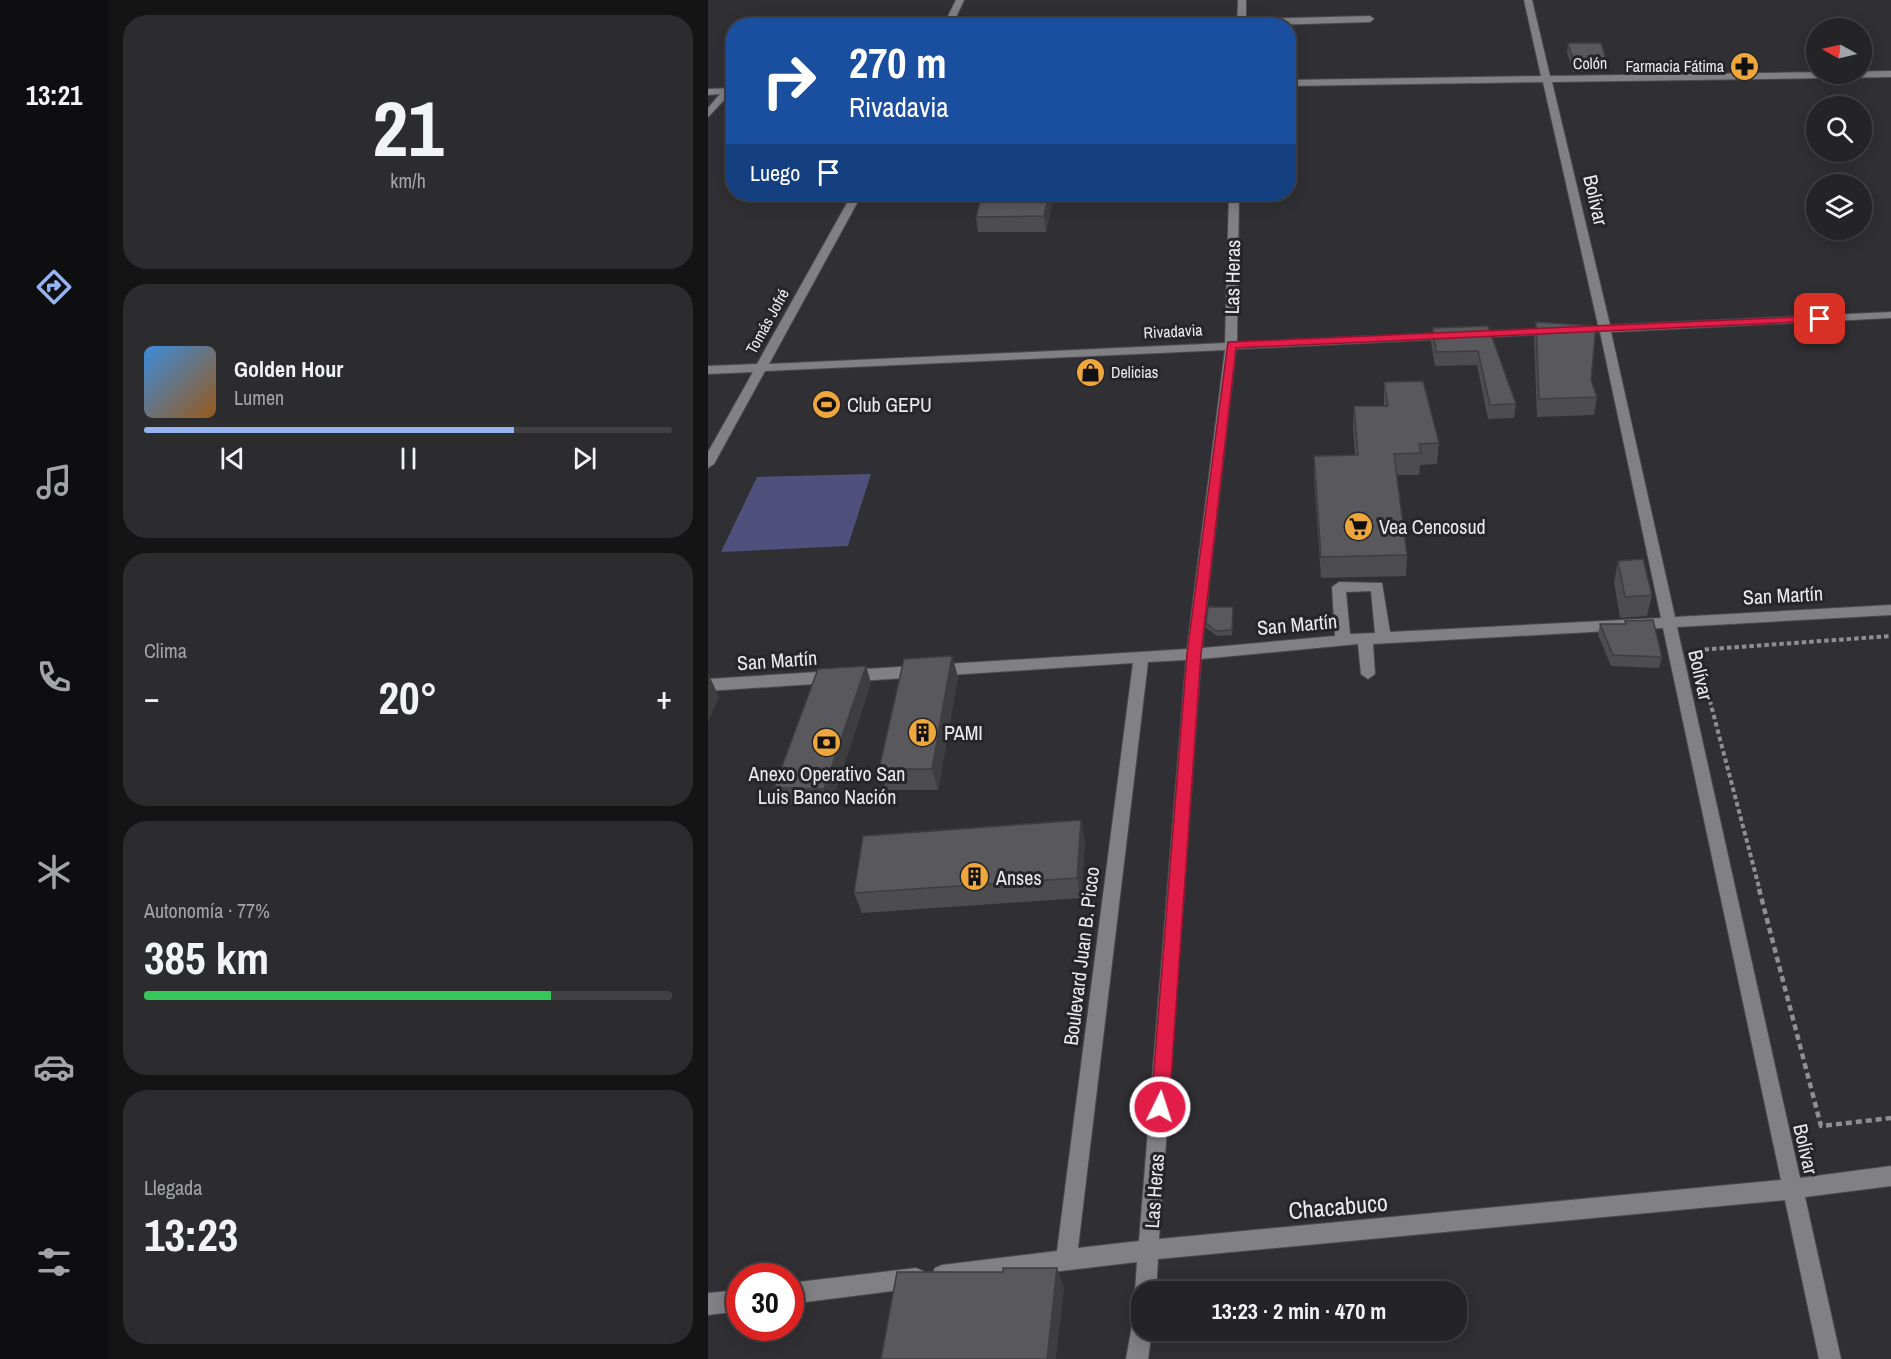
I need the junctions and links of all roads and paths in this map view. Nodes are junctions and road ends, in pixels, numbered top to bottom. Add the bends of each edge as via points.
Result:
1 (960, 0) edge
2 (1242, 0) edge
3 (1528, 0) edge
4 (951, 18) edge
5 (1241, 18) edge
6 (1370, 19) dead end
7 (1296, 22) edge
8 (1891, 74) edge
9 (1545, 79) junction
10 (1296, 83) edge
11 (708, 92) edge
12 (726, 92) edge
13 (726, 96) edge
14 (708, 114) edge
15 (853, 201) edge
16 (1234, 201) edge
17 (1891, 315) edge
18 (1605, 329) junction
19 (1231, 345) junction
20 (760, 368) junction
21 (708, 370) edge
22 (708, 464) edge
23 (1891, 610) edge
24 (1668, 623) junction
25 (1891, 636) edge
26 (1383, 638) junction
27 (1365, 639) junction
28 (1343, 640) junction
29 (1194, 654) junction
30 (1141, 658) junction
31 (1699, 659) dead end
32 (1368, 674) dead end
33 (1705, 682) dead end
34 (708, 685) edge
35 (1891, 1118) edge
36 (1891, 1176) edge
37 (1794, 1189) junction
38 (1149, 1250) junction
39 (1066, 1259) junction
40 (1146, 1281) edge
41 (804, 1292) edge
42 (726, 1302) edge
43 (708, 1304) edge
44 (1139, 1341) edge
45 (1137, 1359) edge
46 (1830, 1359) edge

1 - 4 street
2 - 5 street
3 - 9 street, Bolívar
6 - 7 street
8 - 9 street, Colón
9 - 10 street, Colón
9 - 18 street, Bolívar
11 - 12 street
13 - 14 street
15 - 20 street, Tomás Jofré
16 - 19 street, Las Heras
17 - 18 street, Rivadavia
18 - 19 street, Rivadavia
18 - 24 street, Bolívar
19 - 20 street, Rivadavia
19 - 29 street, Las Heras
20 - 21 street, Rivadavia
20 - 22 street, Tomás Jofré
23 - 24 street, San Martín
24 - 26 street, San Martín
24 - 37 street, Bolívar
25 - 31 path via 1696,648
26 - 27 street, San Martín
26 - 28 street via 1377,586 1339,587
27 - 28 street, San Martín
27 - 32 street
28 - 29 street, San Martín
29 - 30 street, San Martín
29 - 38 street, Las Heras
30 - 34 street, San Martín
30 - 39 street, Boulevard Juan B. Picco
33 - 35 path via 1821,1126
36 - 37 street, Chacabuco
37 - 38 street, Chacabuco
37 - 46 street, Bolívar
38 - 39 street, Chacabuco
38 - 40 street, Las Heras
39 - 41 street, Chacabuco
42 - 43 street
44 - 45 street

